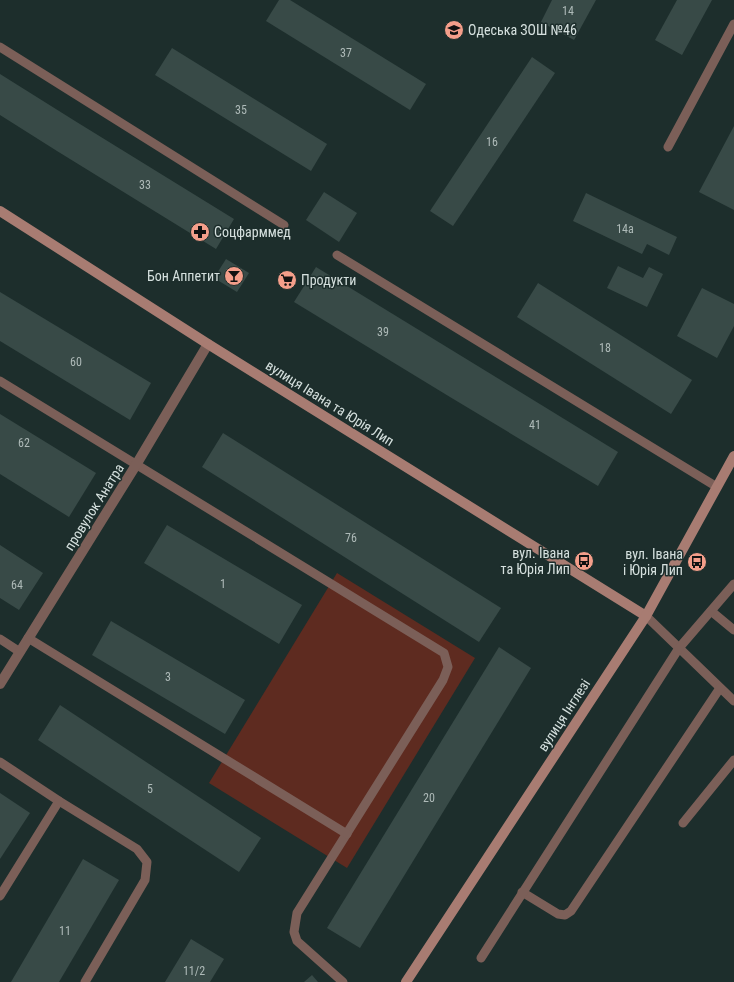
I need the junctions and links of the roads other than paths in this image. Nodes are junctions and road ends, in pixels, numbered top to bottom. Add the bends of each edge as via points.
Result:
1 (734, 24) edge
2 (0, 47) edge
3 (668, 146) dead end
4 (0, 211) edge
5 (284, 225) dead end
6 (337, 255) dead end
7 (208, 344) junction
8 (0, 381) edge
9 (734, 456) edge
10 (136, 465) junction
11 (717, 487) junction
12 (734, 584) edge
13 (711, 611) junction
14 (646, 616) junction
15 (734, 630) edge
16 (28, 638) junction
17 (0, 639) edge
18 (679, 648) junction
19 (20, 652) junction
20 (0, 684) edge
21 (720, 688) junction
22 (734, 701) edge
23 (734, 760) edge
24 (0, 762) edge
25 (59, 801) junction
26 (682, 823) dead end
27 (347, 834) junction
28 (522, 892) junction
29 (0, 896) edge
30 (481, 958) dead end
31 (85, 982) edge
32 (343, 982) edge
33 (406, 982) edge

1 - 3 lane
2 - 5 lane
4 - 7 street, вулиця Івана та Юрія Лип
6 - 11 lane
7 - 10 street, провулок Анатра
7 - 14 street, вулиця Івана та Юрія Лип
8 - 10 lane
9 - 11 street, вулиця Інглезі
10 - 16 street, провулок Анатра
10 - 27 lane via 444,653 448,667 443,680
11 - 14 street, вулиця Інглезі
12 - 13 lane
13 - 15 lane
13 - 18 lane
14 - 18 lane
14 - 33 street, вулиця Інглезі
16 - 19 street, провулок Анатра
16 - 27 lane
17 - 19 lane
18 - 21 lane
18 - 28 lane
19 - 20 street, провулок Анатра
21 - 22 lane
21 - 28 lane via 571,910 565,915 558,914
23 - 26 lane
24 - 25 lane
25 - 29 lane
25 - 31 lane via 137,848 147,862 145,880
27 - 32 lane via 298,913 294,932 298,941
28 - 30 lane

